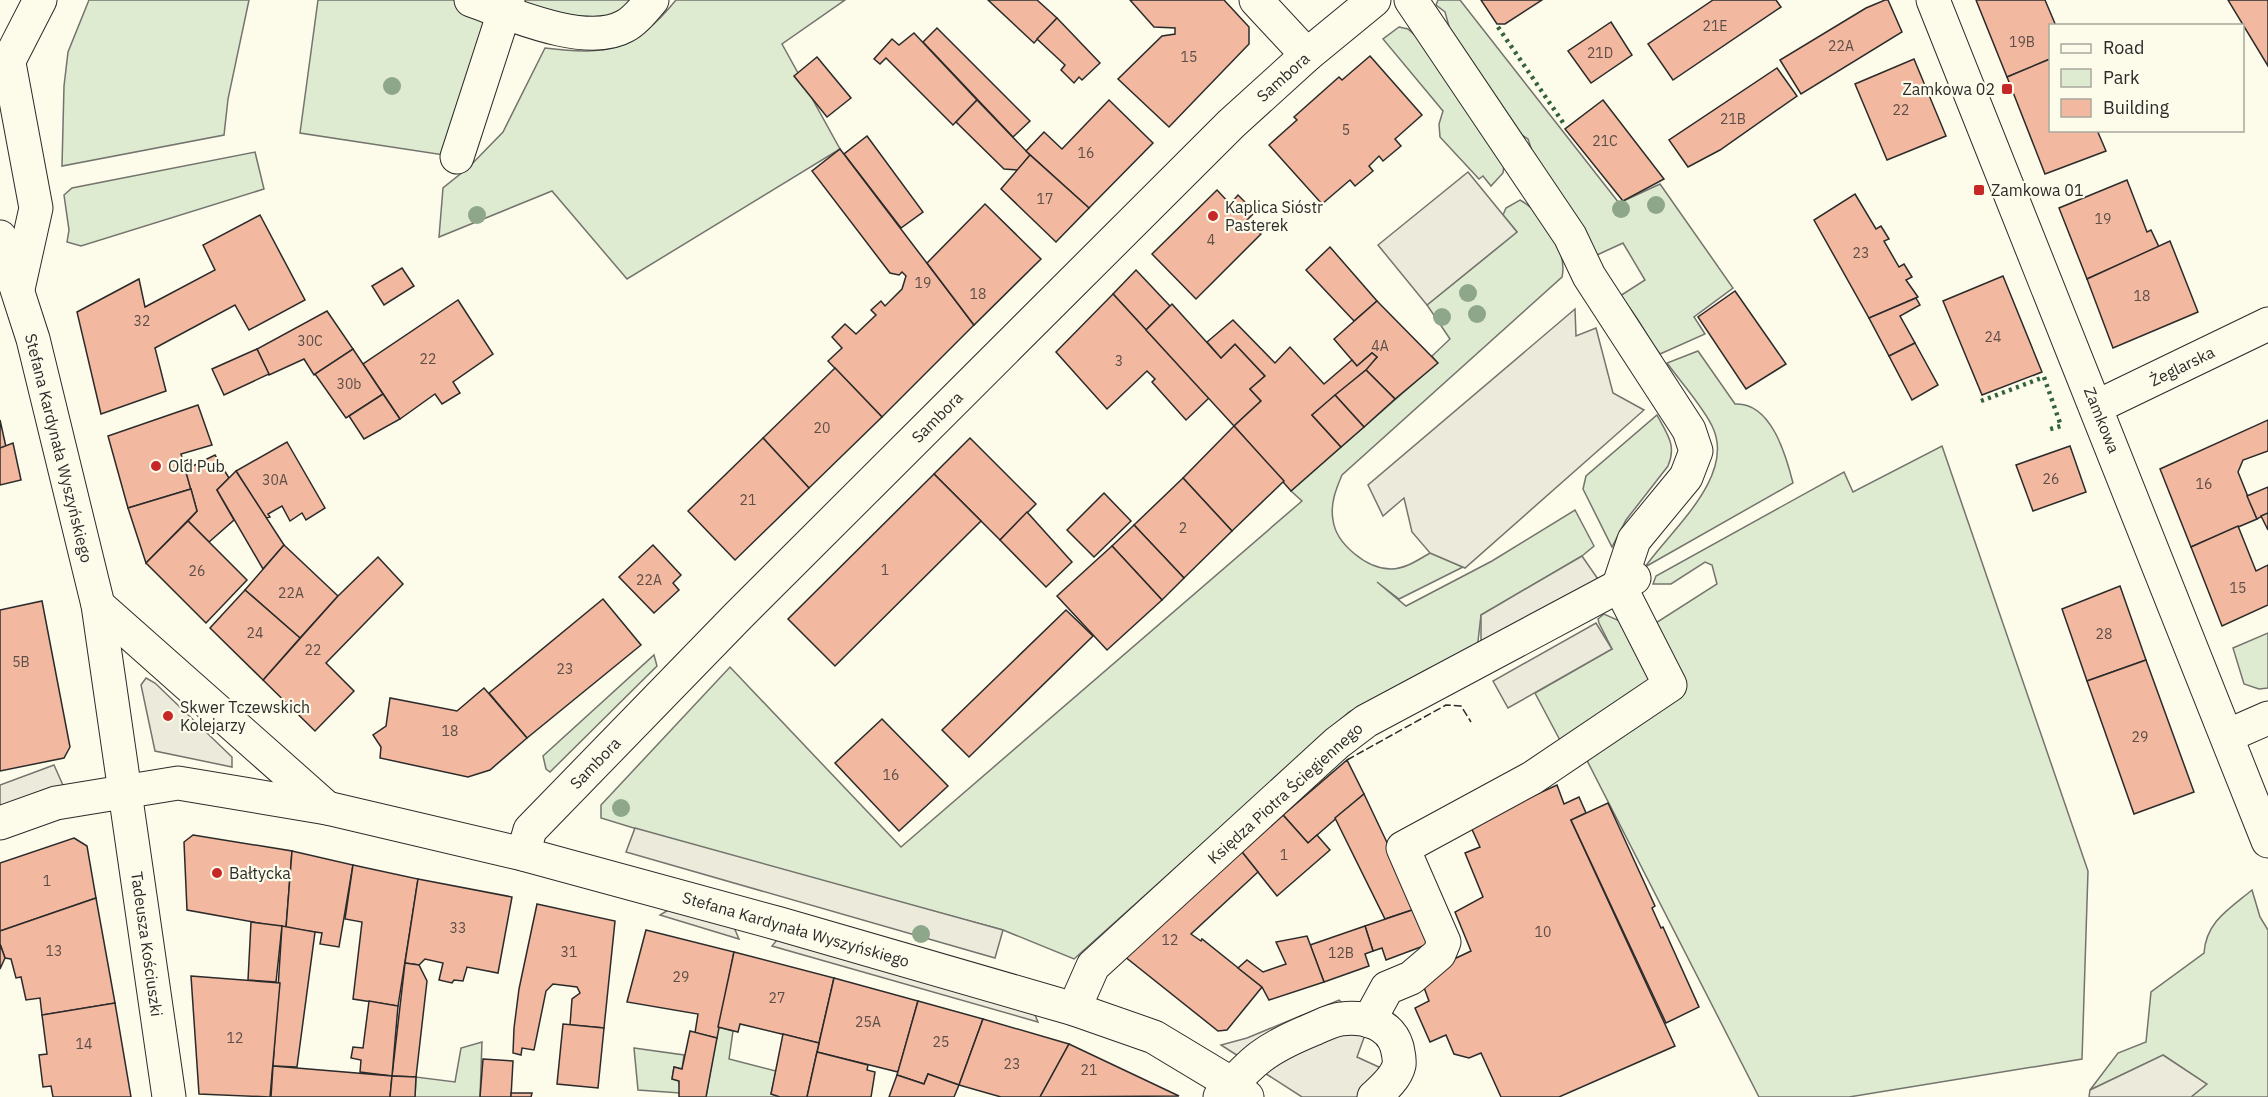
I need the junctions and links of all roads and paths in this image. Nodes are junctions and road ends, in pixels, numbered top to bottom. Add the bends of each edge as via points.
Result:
1 (40, 0) edge
2 (471, 0) edge
3 (652, 0) edge
4 (1256, 0) edge
5 (1374, 0) edge
6 (1411, 0) edge
7 (1933, 0) edge
8 (506, 6) edge
9 (1307, 55) junction
10 (5, 70) edge
11 (457, 157) dead end
12 (0, 237) edge
13 (17, 291) junction
14 (2268, 324) edge
15 (2096, 408) junction
16 (1627, 582) junction
17 (98, 605) junction
18 (2268, 718) edge
19 (2227, 736) junction
20 (124, 790) junction
21 (327, 808) junction
22 (0, 823) edge
23 (2268, 841) edge
24 (523, 854) junction
25 (1074, 1009) junction
26 (1369, 1021) junction
27 (1233, 1093) edge
28 (169, 1097) edge
29 (1374, 1097) edge

1 - 10 street
2 - 8 street
3 - 8 street via 625,27 600,34 578,33
4 - 9 street
5 - 9 street, Sambora
6 - 16 street via 1570,236 1589,276 1689,430 1696,451 1686,477 1634,540
7 - 15 street, Zamkowa
8 - 11 street
9 - 24 street, Sambora via 1231,124 738,616 530,830
10 - 13 street via 36,208
12 - 13 street, Stefana Kardynała Wyszyńskiego
13 - 17 street, Stefana Kardynała Wyszyńskiego via 33,339
14 - 15 street, Żeglarska
15 - 19 street, Zamkowa
16 - 25 street, Księdza Piotra Ściegiennego via 1366,721 1337,743 1093,966
16 - 26 street via 1670,685 1532,778 1403,848 1444,942 1439,954 1411,978 1387,988
17 - 20 street, Stefana Kardynała Wyszyńskiego
17 - 21 street, Stefana Kardynała Wyszyńskiego
18 - 19 street
19 - 23 street, Zamkowa
20 - 21 street, Stefana Kardynała Wyszyńskiego via 178,783
20 - 22 street via 56,803
20 - 28 street, Tadeusza Kościuszki
21 - 24 street, Stefana Kardynała Wyszyńskiego
24 - 25 street, Stefana Kardynała Wyszyńskiego
25 - 27 street, Stefana Kardynała Wyszyńskiego via 1154,1037
26 - 27 street via 1358,1017 1339,1019 1275,1045 1248,1065
26 - 29 street via 1382,1025 1393,1035 1400,1063 1390,1083

